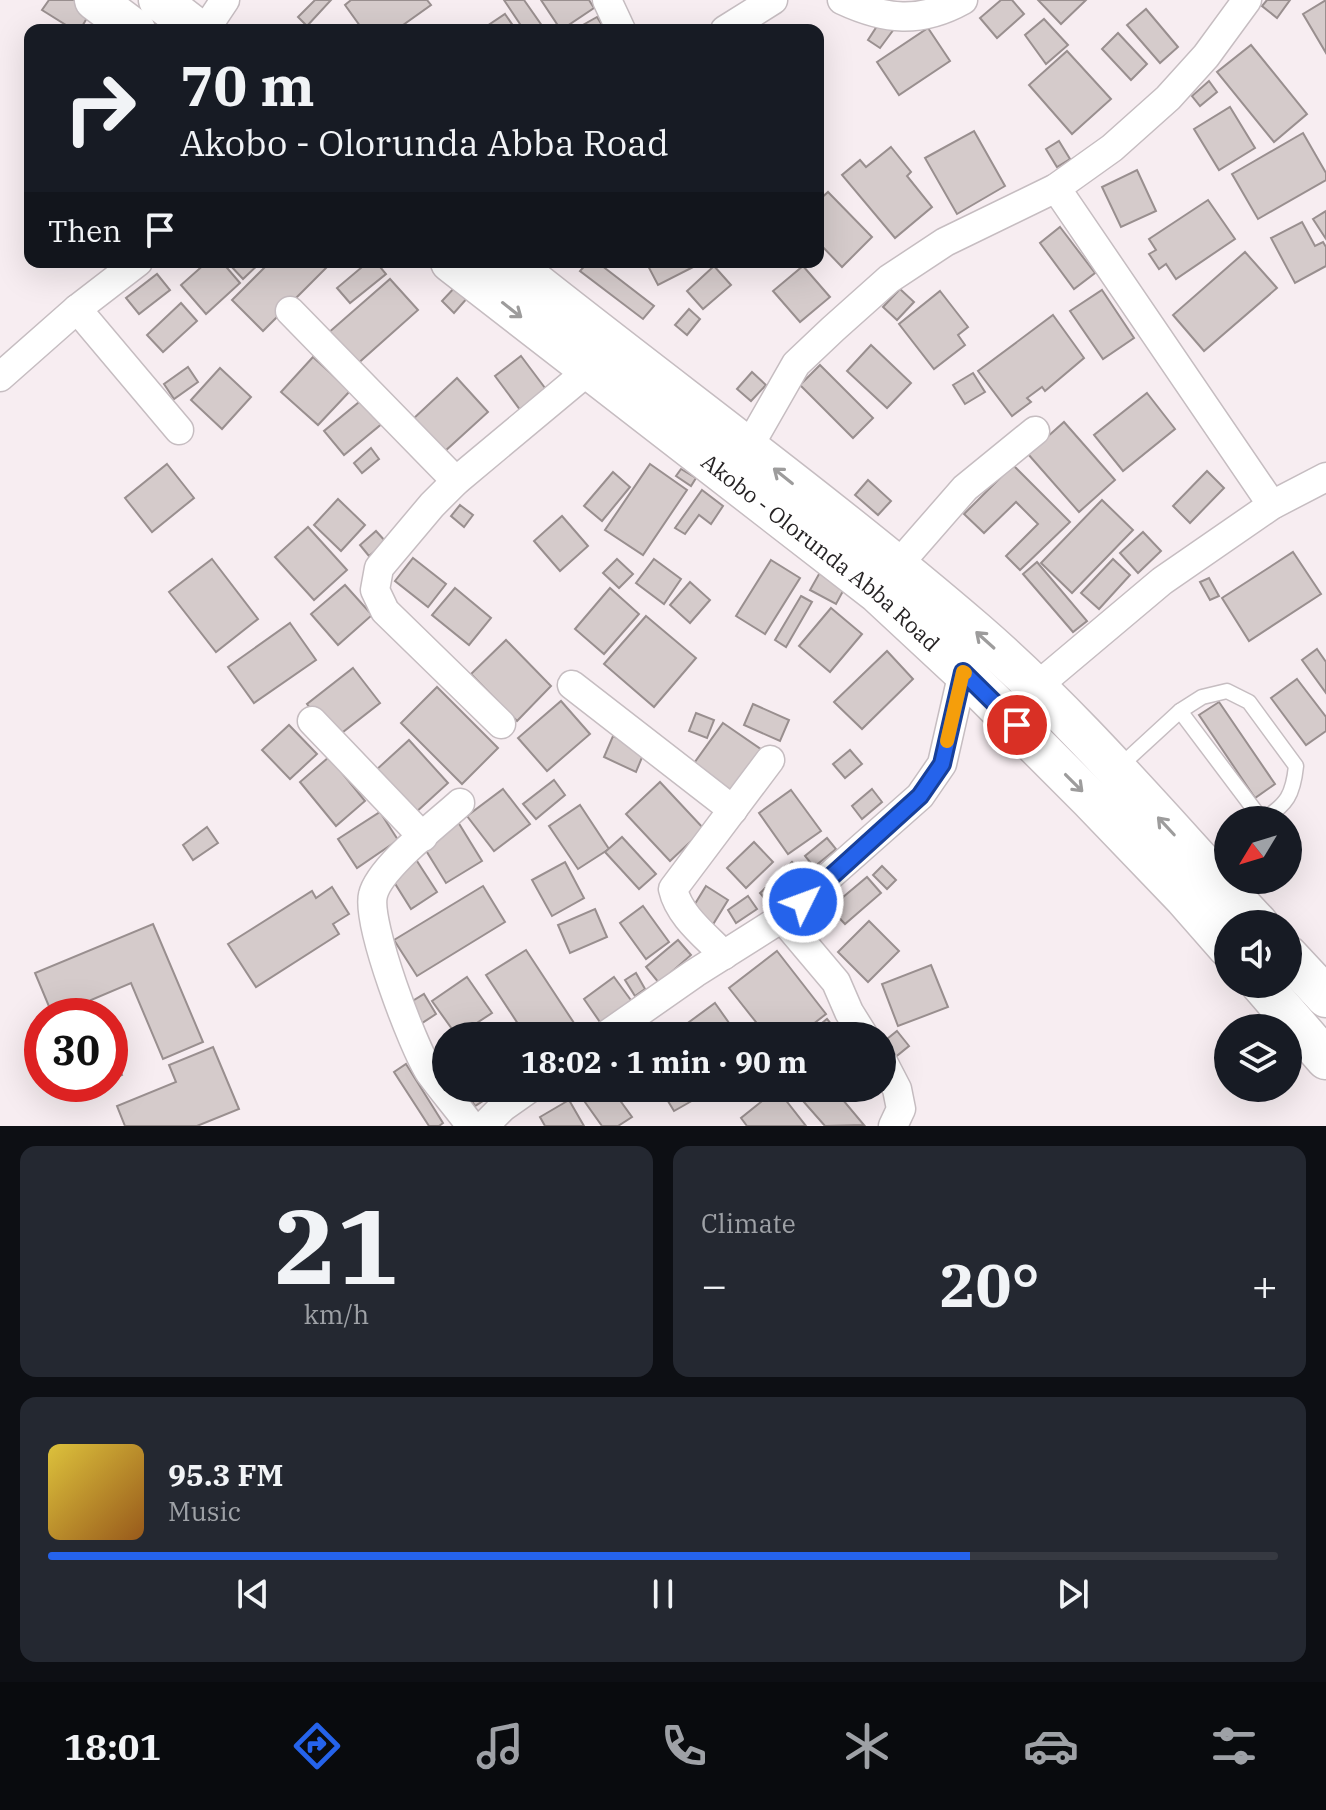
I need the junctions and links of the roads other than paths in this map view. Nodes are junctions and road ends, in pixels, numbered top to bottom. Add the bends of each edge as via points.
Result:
1 (95, 0) edge
2 (159, 0) edge
3 (225, 0) edge
4 (607, 0) edge
5 (773, 0) edge
6 (842, 0) edge
7 (963, 0) edge
8 (1247, 0) edge
9 (127, 24) edge
10 (190, 24) edge
11 (209, 24) edge
12 (618, 24) edge
13 (735, 24) edge
14 (1056, 188) junction
15 (130, 268) edge
16 (459, 268) edge
17 (517, 268) edge
18 (77, 309) junction
19 (290, 311) dead end
20 (589, 370) junction
21 (0, 377) edge
22 (179, 430) dead end
23 (1035, 431) dead end
24 (748, 448) junction
25 (1326, 477) edge
26 (456, 481) junction
27 (1272, 505) junction
28 (896, 567) junction
29 (963, 672) junction
30 (572, 685) dead end
31 (1036, 687) junction
32 (1180, 711) junction
33 (312, 721) dead end
34 (501, 724) dead end
35 (770, 760) dead end
36 (1115, 771) junction
37 (460, 803) dead end
38 (1251, 806) edge
39 (1281, 806) edge
40 (733, 810) junction
41 (423, 837) junction
42 (1247, 910) edge
43 (782, 918) junction
44 (1214, 932) edge
45 (724, 955) junction
46 (1302, 971) edge
47 (1326, 997) edge
48 (1273, 998) edge
49 (626, 1022) edge
50 (855, 1022) edge
51 (1326, 1059) edge
52 (896, 1087) edge
53 (510, 1102) edge
54 (471, 1126) edge
55 (484, 1126) edge
56 (893, 1126) edge

1 - 9 main road
2 - 10 main road
3 - 11 street
4 - 12 street
5 - 13 street
6 - 7 street via 903,19
8 - 14 street via 1168,98
14 - 24 street via 945,242 889,279 796,364
14 - 27 street
15 - 18 street
16 -> 20 main road, Akobo - Olorunda Abba Road
17 - 24 main road, Akobo - Olorunda Abba Road
18 - 21 street
18 - 22 street
19 - 26 street
20 - 26 street
20 - 29 main road, Akobo - Olorunda Abba Road via 878,593
23 - 28 street via 965,488
28 -> 24 main road, Akobo - Olorunda Abba Road
25 - 27 street
26 - 34 street via 379,568 375,590 385,611
27 - 31 street via 1162,581
31 -> 28 main road, Akobo - Olorunda Abba Road
29 - 43 street via 942,764 920,796
29 -> 44 main road, Akobo - Olorunda Abba Road
30 - 40 street
31 - 36 main road, Akobo - Olorunda Abba Road
32 - 36 lane
32 - 38 lane
32 - 39 lane via 1202,697 1227,691 1249,702 1296,766 1294,790
33 - 41 street
35 - 40 street
42 -> 36 main road, Akobo - Olorunda Abba Road via 1214,868
37 - 41 street
40 - 45 street via 673,889 684,913
41 - 54 street via 386,871 373,893 371,915 393,989 429,1071
43 - 45 street
43 - 50 street via 836,982
45 - 49 street
46 - 47 main road
48 - 51 main road
52 - 56 street via 901,1109
53 - 55 street

